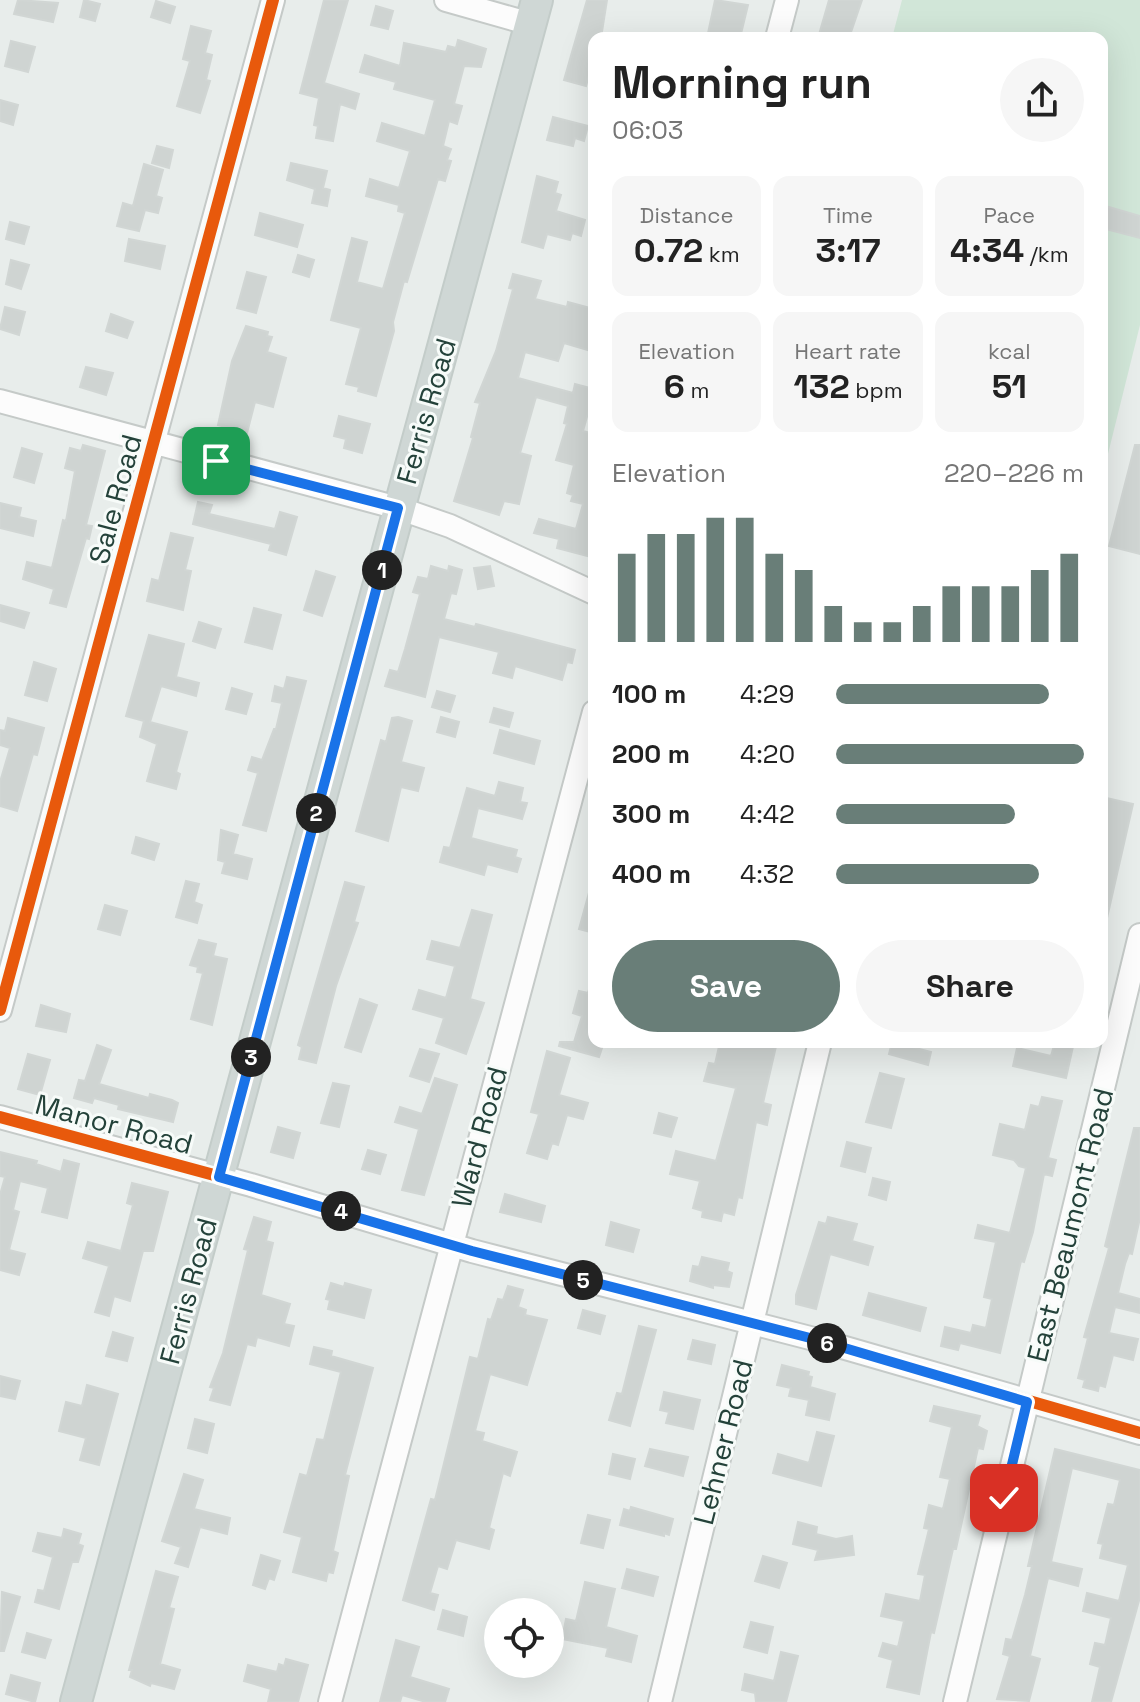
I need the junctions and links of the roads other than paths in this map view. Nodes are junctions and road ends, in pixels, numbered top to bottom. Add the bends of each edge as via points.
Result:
1 (273, 0) edge
2 (446, 0) edge
3 (787, 0) edge
4 (534, 12) edge
5 (779, 32) edge
6 (0, 401) edge
7 (155, 444) junction
8 (398, 508) junction
9 (588, 590) edge
10 (588, 734) edge
11 (1140, 935) edge
12 (0, 1010) edge
13 (819, 1048) edge
14 (0, 1117) edge
15 (219, 1177) junction
16 (451, 1243) junction
17 (752, 1324) junction
18 (1027, 1402) junction
19 (1140, 1433) edge
20 (76, 1702) edge
21 (330, 1702) edge
22 (660, 1702) edge
23 (955, 1702) edge

1 - 7 street, Sale Road
2 - 4 street
3 - 5 street
4 - 8 main road, Ferris Road
6 - 7 street
7 - 8 street
7 - 12 street, Sale Road
8 - 9 street via 450,526
8 - 15 main road, Ferris Road
10 - 16 street, Ward Road
11 - 18 street, East Beaumont Road
13 - 17 street, Lehner Road
14 - 15 street, Manor Road
15 - 16 street, Manor Road
15 - 20 main road, Ferris Road
16 - 17 street, Manor Road
16 - 21 street, Ward Road
17 - 18 street, Manor Road
17 - 22 street, Lehner Road
18 - 19 street, Manor Road
18 - 23 street, East Beaumont Road

